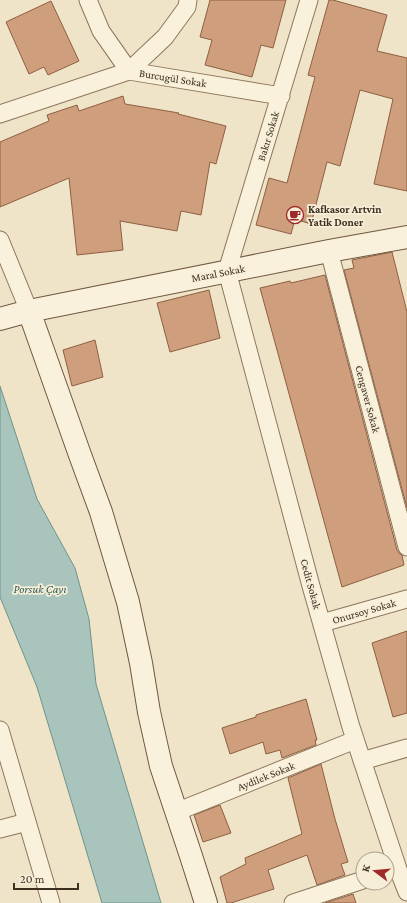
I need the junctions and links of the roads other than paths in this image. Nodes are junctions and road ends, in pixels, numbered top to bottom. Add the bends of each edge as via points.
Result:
1 (88, 0) edge
2 (188, 0) edge
3 (309, 0) edge
4 (129, 71) junction
5 (280, 96) junction
6 (0, 114) edge
7 (407, 237) edge
8 (0, 240) edge
9 (329, 251) junction
10 (227, 271) junction
11 (29, 310) junction
12 (0, 319) edge
13 (407, 547) edge
14 (407, 599) edge
15 (322, 623) junction
16 (0, 730) edge
17 (355, 740) junction
18 (407, 748) edge
19 (362, 761) junction
20 (176, 812) junction
21 (27, 822) junction
22 (0, 829) edge
23 (387, 851) edge
24 (395, 874) edge
25 (355, 883) edge
26 (407, 892) edge
27 (51, 903) edge
28 (206, 903) edge
29 (293, 903) edge

1 - 4 street via 101,31
2 - 4 street via 187,7 165,37
3 - 5 street, Bakır Sokak
4 - 5 street, Burcugül Sokak
4 - 6 street, Burcugül Sokak
5 - 10 street, Bakır Sokak
7 - 9 street, Maral Sokak
8 - 11 street
9 - 10 street, Maral Sokak
9 - 13 street, Cengaver Sokak
10 - 11 street, Maral Sokak
10 - 15 street, Cedit Sokak
11 - 12 street, Maral Sokak
11 - 20 street via 101,512 128,602 161,766
14 - 15 street, Onursoy Sokak
15 - 17 street, Cedit Sokak
16 - 21 street
17 - 19 street, Cedit Sokak
17 - 20 street, Aydilek Sokak
18 - 19 street
19 - 23 street, Cedit Sokak
20 - 28 street
21 - 22 street
21 - 27 street
24 - 26 street, Cedit Sokak
25 - 29 street

